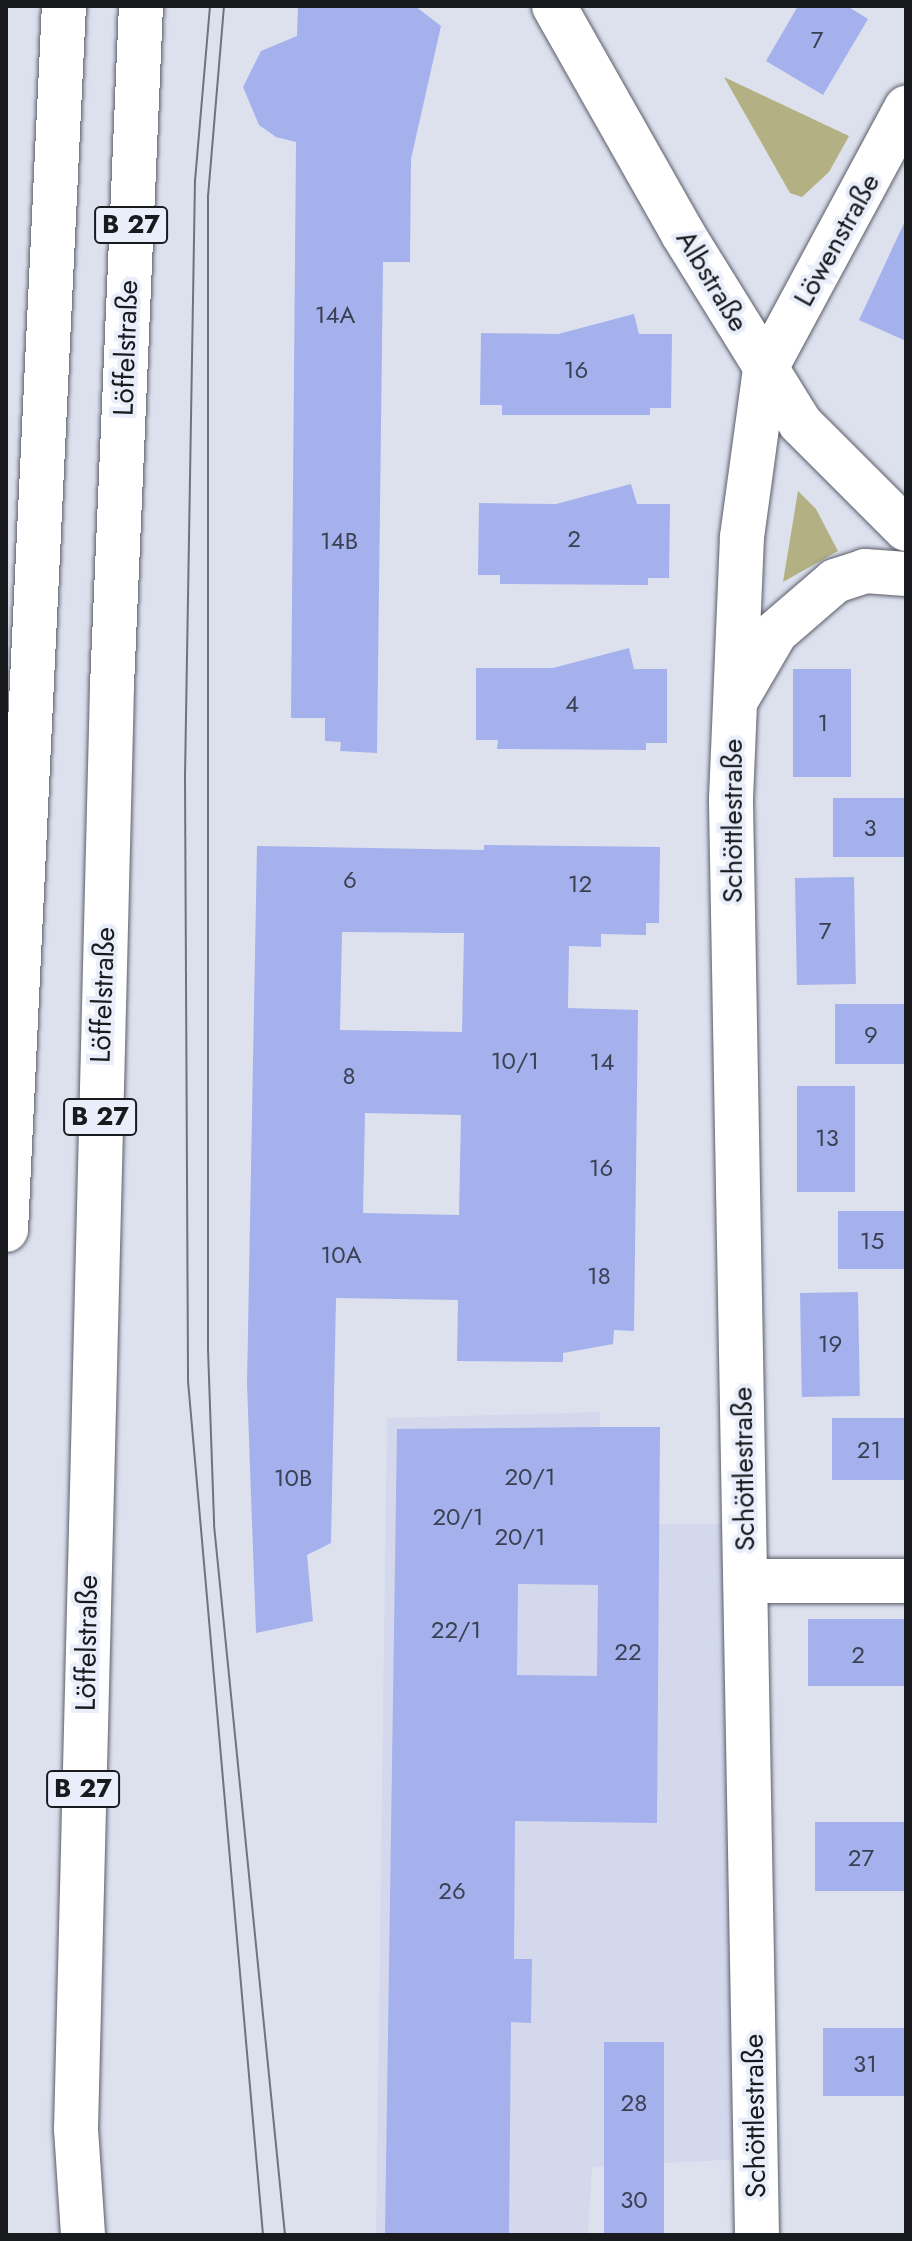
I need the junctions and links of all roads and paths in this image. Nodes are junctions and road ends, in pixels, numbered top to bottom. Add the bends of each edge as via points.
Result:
1 (64, 6) edge
2 (141, 6) edge
3 (554, 6) edge
4 (904, 117) edge
5 (765, 370) junction
6 (906, 529) edge
7 (906, 574) edge
8 (735, 702) junction
9 (6, 1230) edge
10 (747, 1581) junction
11 (906, 1581) edge
12 (83, 2235) edge
13 (757, 2235) edge

1 - 9 main road, B 27
2 - 12 main road, Löffelstraße / B 27 via 111,702 76,2129
3 - 5 main road, Albstraße
4 - 5 main road, Löwenstraße
5 - 6 main road, Albstraße via 800,423
5 - 8 main road, Schöttlestraße via 742,537
7 - 8 main road, Schöttlestraße via 865,571 835,581 776,632
8 - 10 main road, Schöttlestraße via 731,799
10 - 11 main road
10 - 13 main road, Schöttlestraße

